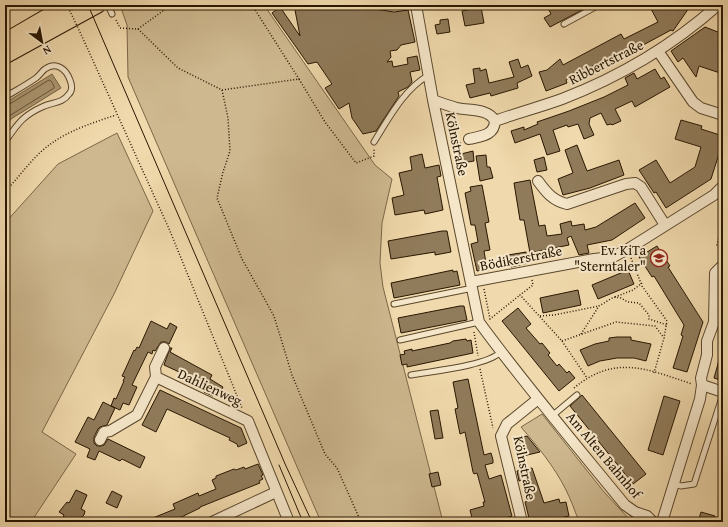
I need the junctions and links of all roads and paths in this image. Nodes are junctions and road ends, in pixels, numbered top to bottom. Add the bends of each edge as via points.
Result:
1 (67, 5) edge
2 (98, 5) edge
3 (108, 5) edge
4 (171, 5) edge
5 (252, 5) edge
6 (412, 5) edge
7 (416, 5) edge
8 (599, 5) edge
9 (718, 5) edge
10 (112, 14) joint
11 (564, 24) dead end
12 (138, 29) junction
13 (5, 41) edge
14 (658, 51) junction
15 (5, 56) edge
16 (429, 75) junction
17 (299, 79) junction
18 (222, 90) junction
19 (5, 97) edge
20 (433, 100) junction
21 (116, 115) junction
22 (723, 115) edge
23 (495, 121) junction
24 (469, 139) joint
25 (5, 142) edge
26 (374, 142) joint
27 (444, 150) junction
28 (538, 181) dead end
29 (723, 186) edge
30 (5, 192) edge
31 (723, 218) edge
32 (665, 225) junction
33 (628, 249) junction
34 (723, 254) edge
35 (723, 265) edge
36 (530, 271) junction
37 (642, 283) junction
38 (475, 284) junction
39 (520, 295) junction
40 (614, 297) junction
41 (394, 304) dead end
42 (599, 306) junction
43 (539, 316) junction
44 (475, 322) junction
45 (667, 325) junction
46 (581, 334) junction
47 (664, 338) junction
48 (400, 340) dead end
49 (562, 341) junction
50 (164, 348) dead end
51 (501, 352) junction
52 (479, 363) junction
53 (654, 373) junction
54 (411, 375) dead end
55 (156, 377) junction
56 (587, 378) junction
57 (702, 385) junction
58 (571, 390) dead end
59 (723, 393) edge
60 (577, 395) dead end
61 (538, 399) junction
62 (552, 416) junction
63 (248, 420) junction
64 (501, 436) junction
65 (100, 440) dead end
66 (674, 484) junction
67 (276, 492) junction
68 (212, 522) edge
69 (289, 522) edge
70 (361, 522) edge
71 (522, 522) edge
72 (653, 522) edge
73 (662, 522) edge

1 - 13 main road
1 - 21 path, bridge
2 - 15 main road
3 - 10 lane
4 - 12 path
5 - 17 path
6 - 7 lane
7 - 16 street, Kölnstraße
8 - 11 lane
9 - 14 street, Ribbertstraße
10 - 12 path via 120,28
12 - 18 path via 178,68
14 - 22 street via 693,102 701,108
14 - 23 street, Ribbertstraße via 604,81 561,100
16 - 20 street, Kölnstraße
16 - 26 lane via 407,93
17 - 18 path
17 - 26 path via 325,122 356,162 374,156
18 - 70 path via 228,118 230,151 217,198 242,260 274,316 292,375 325,454 336,468
19 - 25 lane via 54,65 67,71 72,86 71,93 60,102 43,106 25,116
20 - 23 street via 457,108 487,113
20 - 27 street, Kölnstraße
21 - 30 path via 51,143
21 - 63 path via 170,231
23 - 24 street via 491,132
24 - 27 path
27 - 38 street, Kölnstraße
28 - 32 street via 547,193 559,202 567,204 635,183 641,187
29 - 32 street, Bödikerstraße via 714,195
31 - 34 path via 717,242
32 - 33 street, Bödikerstraße
33 - 36 street, Bödikerstraße via 613,257 594,258
33 - 37 path
35 - 57 street via 715,273 714,322 707,341
36 - 38 street, Bödikerstraße
36 - 39 path via 533,285
37 - 40 path via 633,290
37 - 45 path via 667,321
38 - 39 path via 490,319
38 - 41 lane
38 - 44 street, Kölnstraße
39 - 43 path
40 - 42 path
40 - 45 path via 639,303 649,315 649,319
42 - 43 path
42 - 46 path
43 - 49 path
44 - 48 lane
44 - 51 street, Kölnstraße
44 - 52 path
45 - 47 path
46 - 47 path via 616,322 655,326
46 - 49 path
47 - 53 path
49 - 56 path
50 - 55 street, Dahlienweg via 155,368
51 - 52 lane
51 - 61 street, Kölnstraße
52 - 54 lane
52 - 64 path via 494,430
53 - 56 path via 624,367 613,368
53 - 57 path via 696,386
55 - 63 street, Dahlienweg
55 - 65 street, Dahlienweg via 137,416 104,432
56 - 58 path
57 - 59 street
57 - 66 street
59 - 66 lane via 694,484
60 - 62 lane
61 - 62 street, Am Alten Bahnhof
61 - 64 street, Kölnstraße via 507,424
62 - 72 street, Am Alten Bahnhof via 625,505 647,516
63 - 67 street, Dahlienweg
64 - 71 street, Kölnstraße
66 - 73 street
67 - 68 street
67 - 69 street, Dahlienweg

